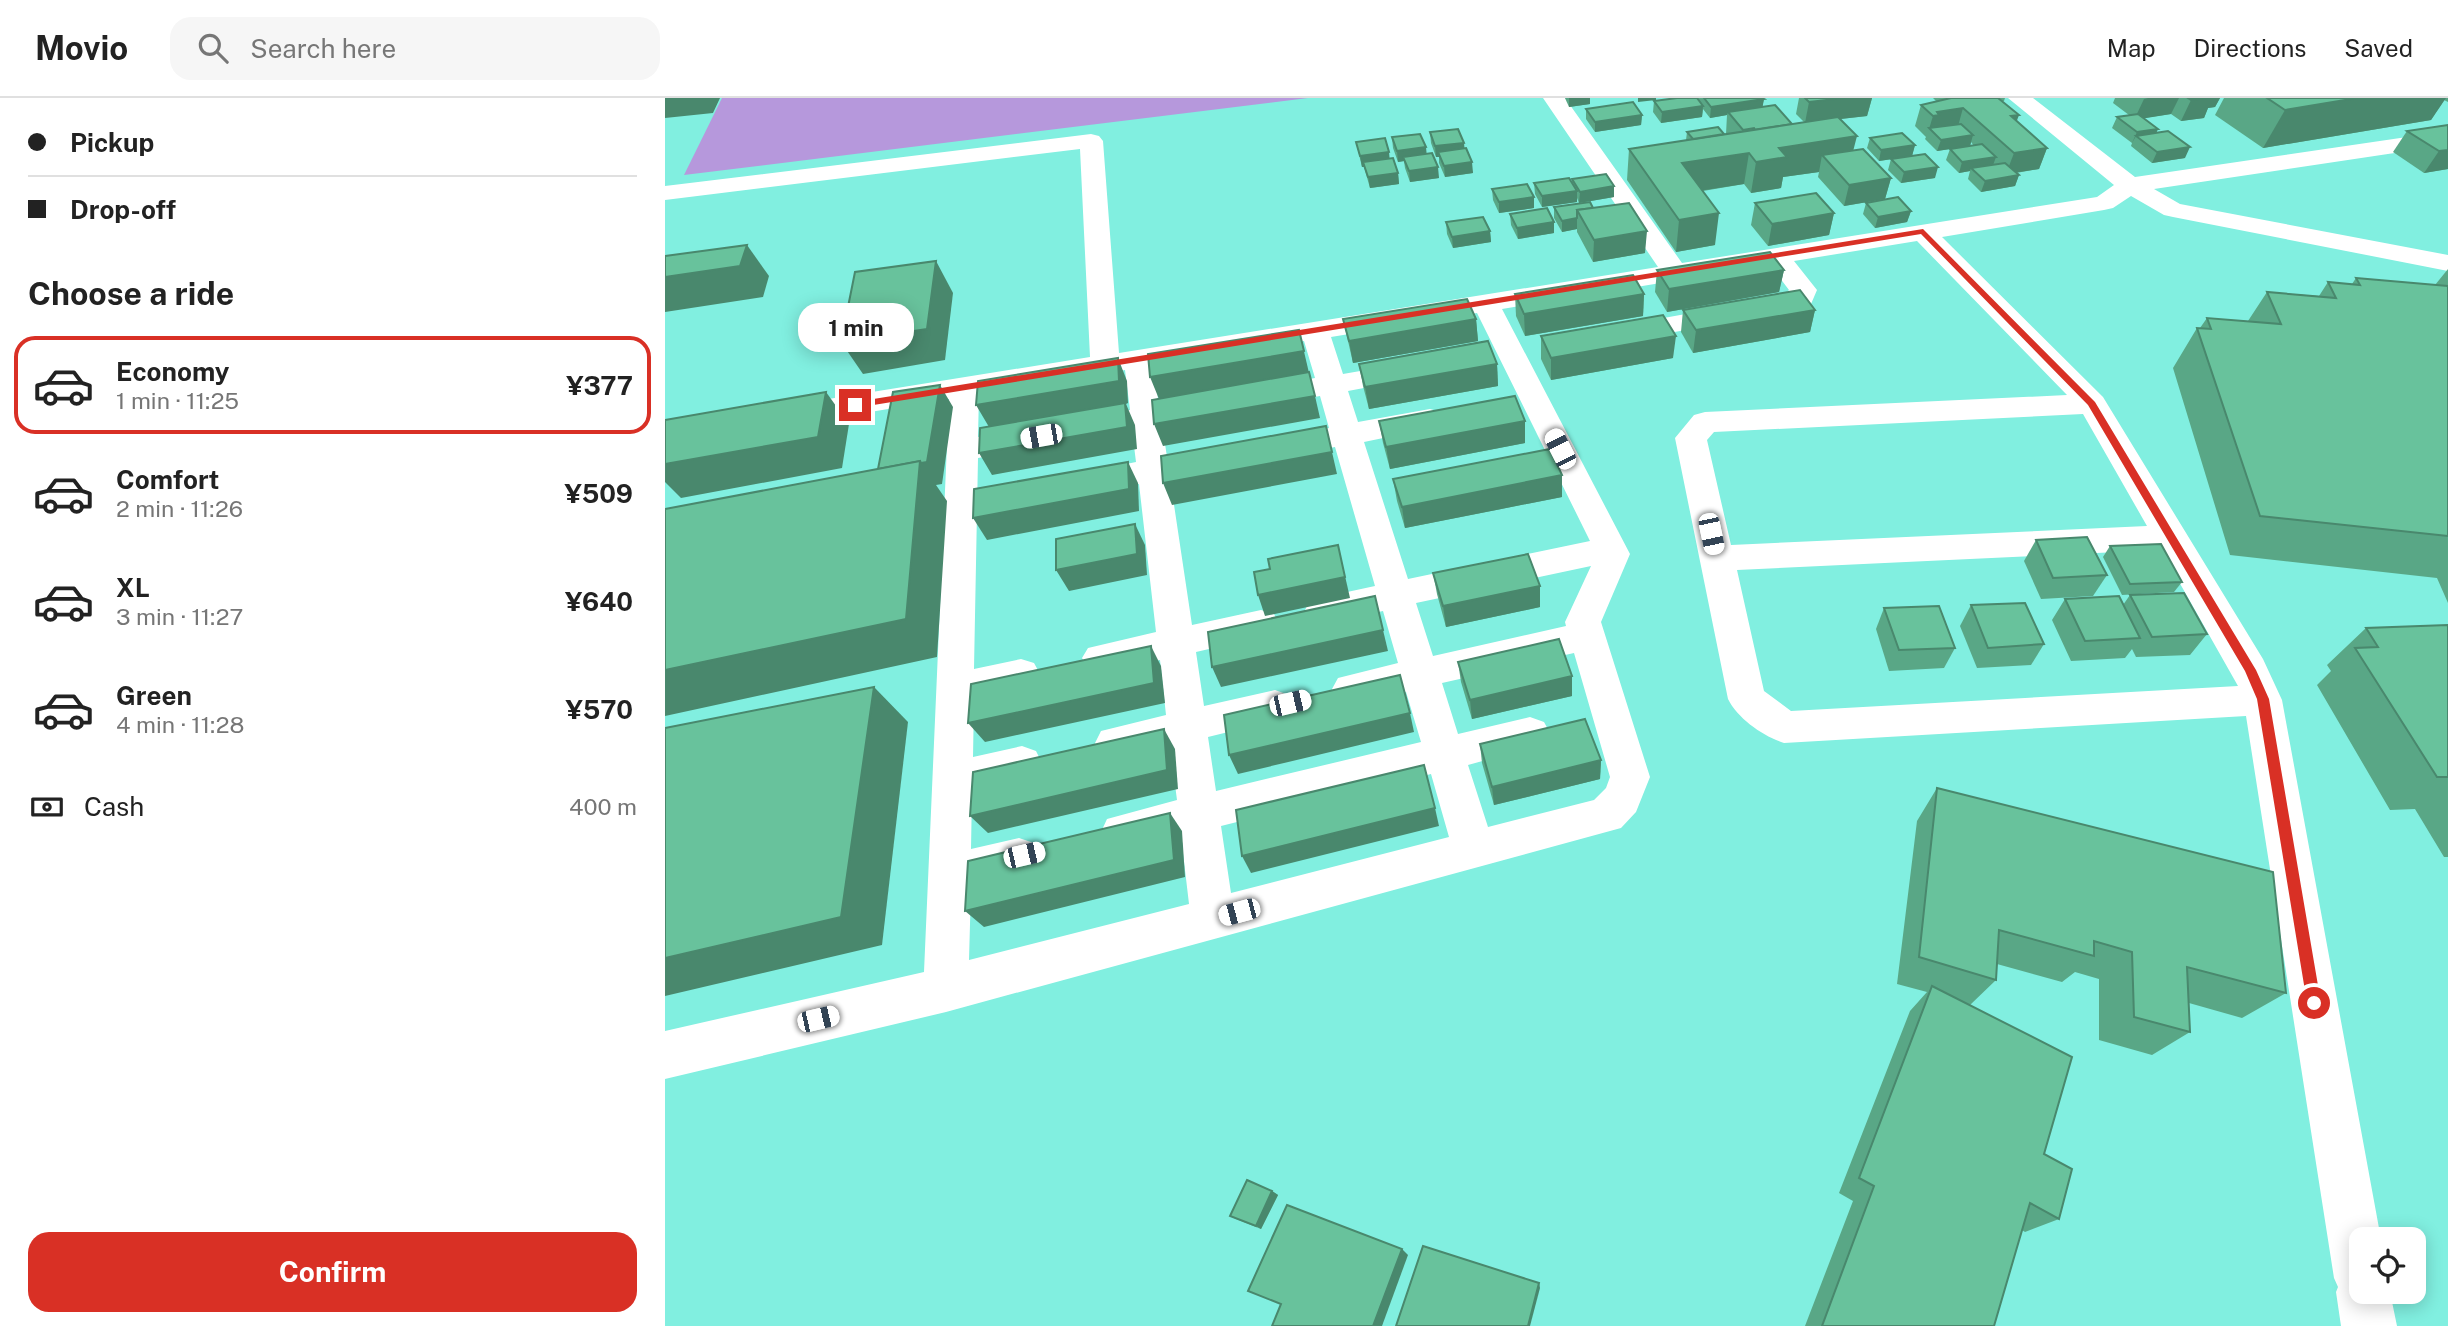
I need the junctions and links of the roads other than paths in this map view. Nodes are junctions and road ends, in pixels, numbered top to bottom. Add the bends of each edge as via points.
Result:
1 (1554, 98) edge
2 (2019, 98) edge
3 (2448, 138) edge
4 (2130, 185) junction
5 (665, 193) edge
6 (1923, 232) junction
7 (1777, 256) junction
8 (2448, 263) edge
9 (1675, 272) junction
10 (1486, 304) junction
11 (1315, 331) junction
12 (1591, 339) edge
13 (1121, 362) junction
14 (1434, 367) edge
15 (1331, 385) junction
16 (964, 388) junction
17 (2092, 404) junction
18 (1454, 415) edge
19 (1146, 418) junction
20 (760, 419) edge
21 (1347, 435) junction
22 (962, 450) junction
23 (1153, 471) junction
24 (1057, 488) edge
25 (2171, 537) junction
26 (1611, 549) junction
27 (1717, 558) junction
28 (1396, 595) junction
29 (1587, 635) junction
30 (1176, 642) junction
31 (1420, 674) junction
32 (955, 688) junction
33 (2263, 699) junction
34 (1581, 721) junction
35 (1187, 727) junction
36 (1444, 754) junction
37 (953, 779) junction
38 (1198, 813) junction
39 (1474, 850) junction
40 (950, 873) junction
41 (1213, 919) junction
42 (946, 989) junction
43 (665, 1055) edge
44 (2352, 1227) edge
45 (2365, 1304) edge
46 (2369, 1326) edge

1 - 9 street
2 - 4 street
3 - 4 street
4 - 6 street via 2103,203
4 - 8 street via 2173,210
5 - 13 street via 1091,141
6 - 7 street
6 - 17 street
7 - 9 street
7 - 12 street via 1803,290 1801,298 1792,303
9 - 10 street
10 - 11 street
10 - 26 street via 1511,353 1521,402
11 - 13 street
11 - 15 street
13 - 16 street
13 - 19 street
14 - 15 street
15 - 19 street
15 - 21 street
16 - 20 street
16 - 22 street
17 - 25 street
17 - 27 street via 1705,422 1691,438
18 - 21 street
19 - 22 street
19 - 23 street
21 - 23 street
21 - 28 street
22 - 32 street via 974,504
23 - 24 street
23 - 30 street
25 - 27 street
25 - 33 street
26 - 28 street
26 - 29 street via 1613,554 1583,622
27 - 33 street via 1747,699 1784,727
28 - 30 street
28 - 31 street
29 - 31 street
29 - 34 street
30 - 32 street
30 - 35 street
31 - 35 street
31 - 36 street
32 - 37 street
33 - 44 street
34 - 36 street
34 - 39 street via 1630,776 1622,799 1606,815
35 - 37 street
35 - 38 street
36 - 38 street
36 - 39 street
37 - 40 street
38 - 40 street
38 - 41 street
39 - 41 street
40 - 42 street
41 - 42 street
42 - 43 street
45 - 46 street

